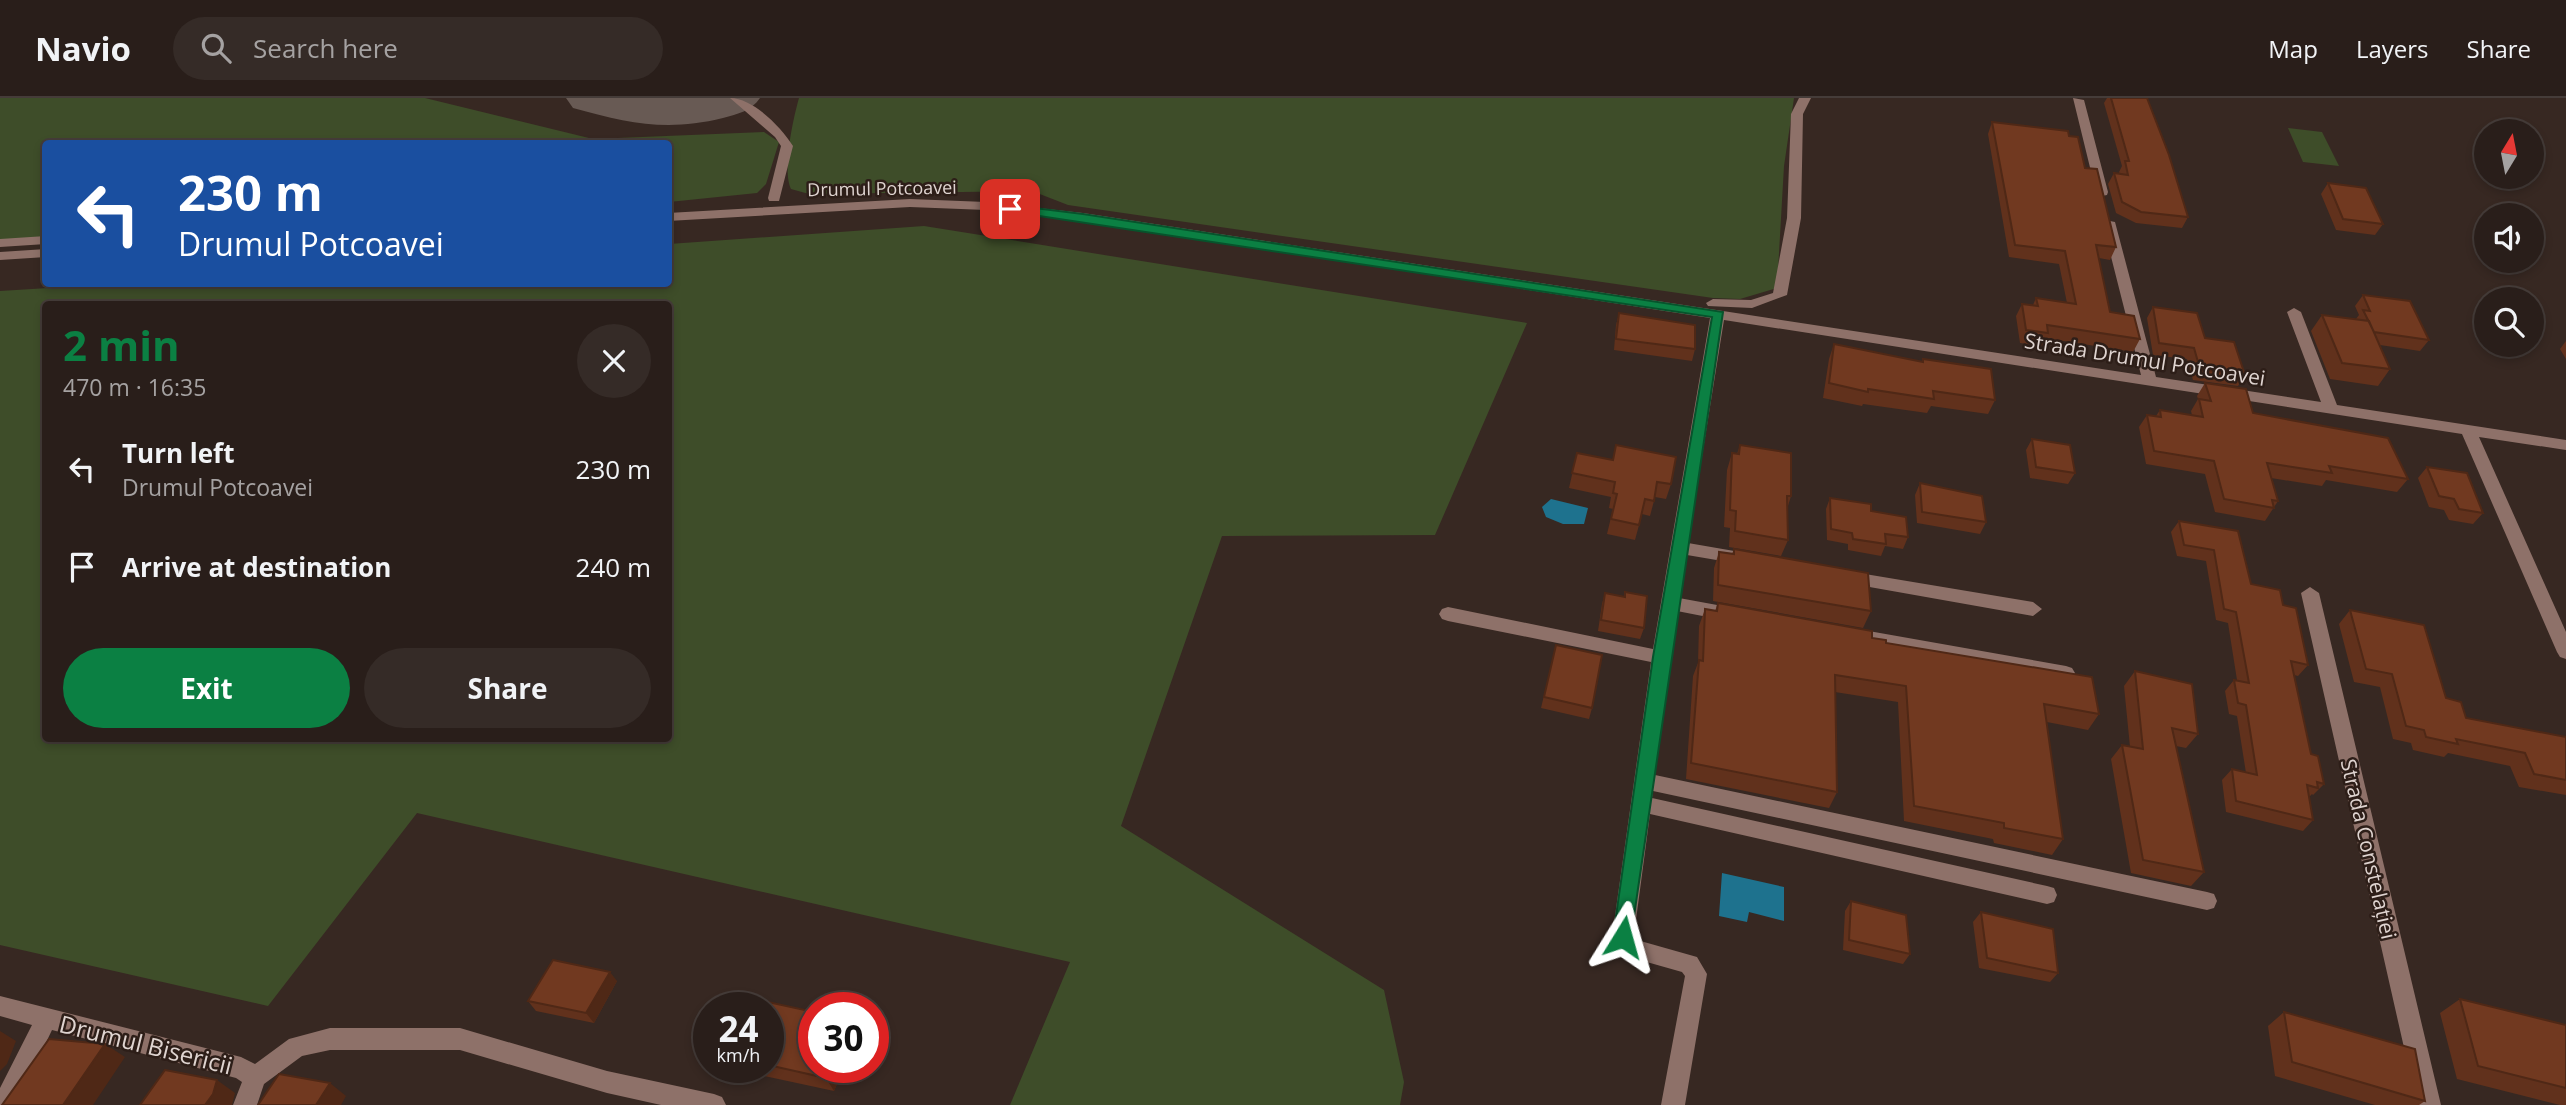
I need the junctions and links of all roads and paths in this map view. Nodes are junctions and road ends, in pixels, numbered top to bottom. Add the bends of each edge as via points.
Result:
1 (1805, 98) edge
2 (735, 99) edge
3 (2078, 100) dead end
4 (774, 198) junction
5 (672, 205) edge
6 (672, 217) edge
7 (42, 240) edge
8 (0, 243) edge
9 (42, 253) edge
10 (0, 256) edge
11 (1780, 295) junction
12 (2294, 312) dead end
13 (1718, 314) junction
14 (1776, 323) junction
15 (2150, 381) junction
16 (2331, 408) junction
17 (2469, 430) junction
18 (2566, 445) edge
19 (1678, 547) junction
20 (1760, 562) edge
21 (1829, 573) edge
22 (2310, 593) dead end
23 (1670, 603) junction
24 (2033, 609) dead end
25 (1448, 614) dead end
26 (1751, 618) edge
27 (1846, 634) edge
28 (2566, 652) edge
29 (1661, 657) junction
30 (2077, 675) edge
31 (1644, 780) junction
32 (1641, 804) junction
33 (2048, 895) dead end
34 (2207, 901) dead end
35 (0, 1006) edge
36 (46, 1019) junction
37 (255, 1077) junction
38 (4, 1105) edge
39 (245, 1105) edge
40 (714, 1105) edge
41 (1673, 1105) edge
42 (2429, 1105) edge

1 - 11 street via 1797,114 1794,218
2 - 4 street via 787,146
3 - 15 street
4 - 5 street
4 - 11 street via 974,194 1723,304 1752,304
6 - 13 street, Drumul Potcoavei via 910,203 986,206
7 - 8 street
9 - 10 street
11 - 14 street
12 - 16 street
13 - 14 street, Strada Drumul Potcoavei
13 - 19 street
14 - 15 street, Strada Drumul Potcoavei
15 - 16 street, Strada Drumul Potcoavei
16 - 17 street, Strada Drumul Potcoavei
17 - 18 street, Strada Drumul Potcoavei
17 - 28 street
19 - 20 street
19 - 23 street
21 - 24 street
22 - 42 street, Strada Constelației
23 - 26 street
23 - 29 street
25 - 29 street
27 - 30 street
29 - 31 street
31 - 32 street
31 - 34 street
32 - 33 street
32 - 41 street via 1623,937 1630,948 1689,964 1696,974
35 - 36 street, Drumul Bisericii
36 - 37 street, Drumul Bisericii via 241,1068
36 - 38 street, Drumul Bisericii
37 - 39 street, Drumul Bisericii
37 - 40 street via 297,1047 330,1039 460,1039 607,1082

